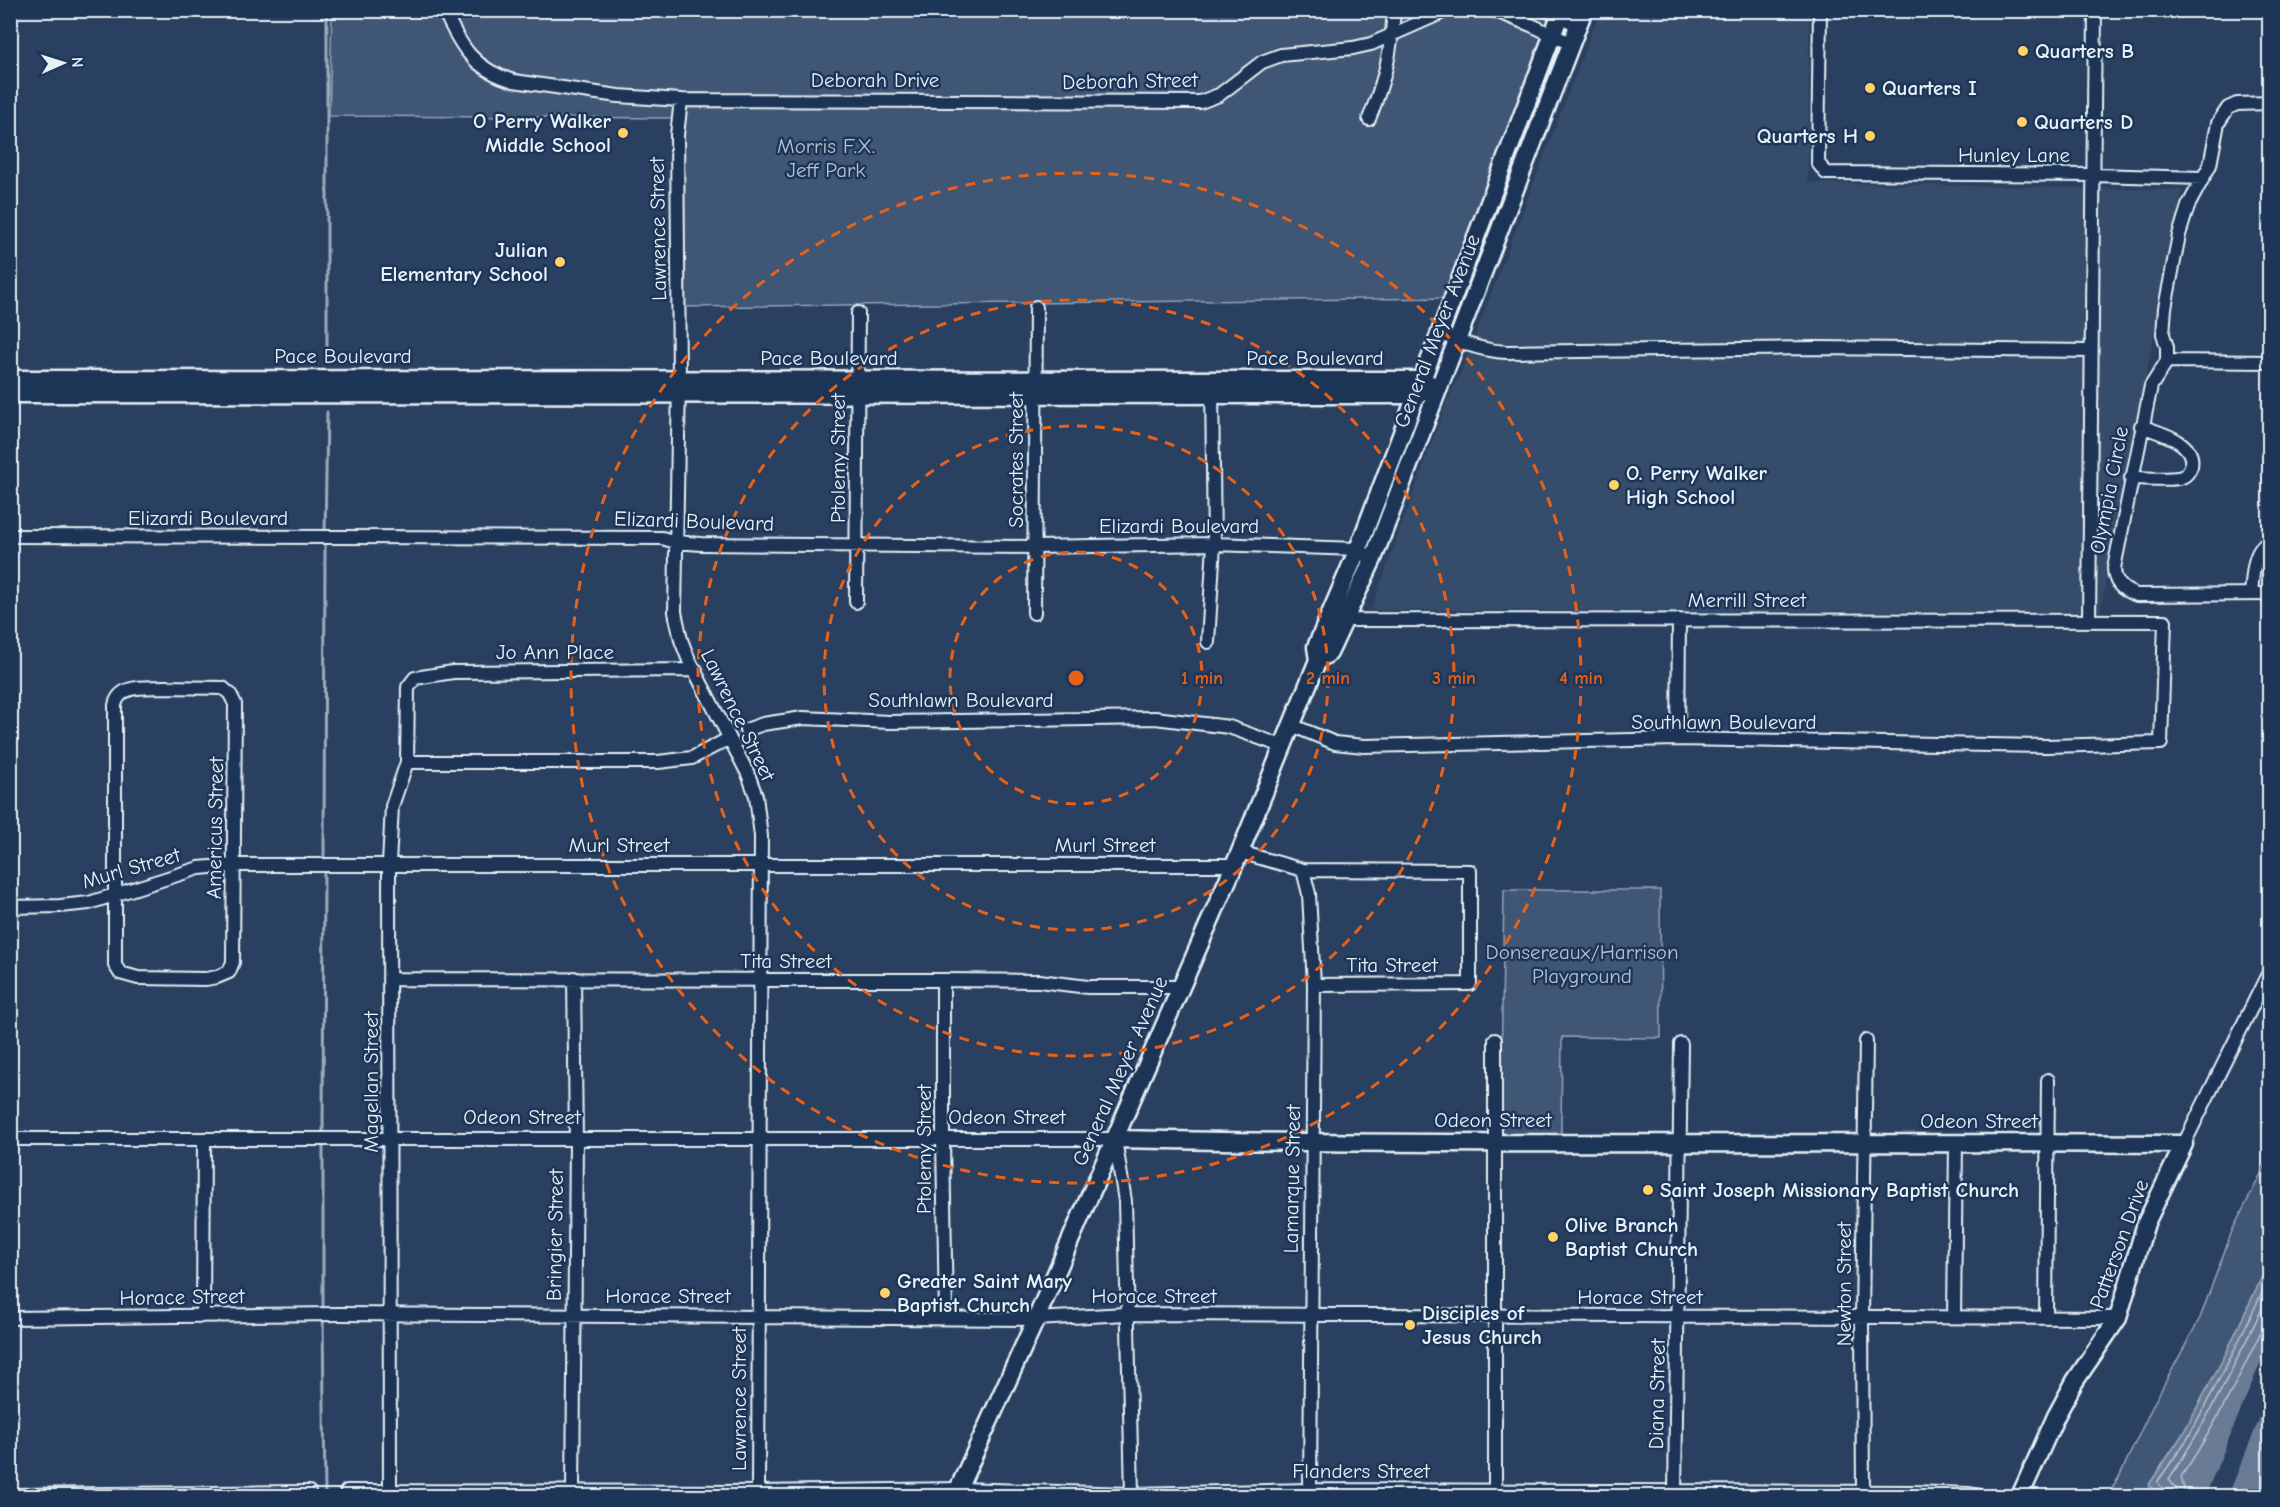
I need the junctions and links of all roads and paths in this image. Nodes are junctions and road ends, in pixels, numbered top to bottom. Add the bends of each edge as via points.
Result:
1 (444, 10) edge
2 (1394, 10) edge
3 (1448, 10) edge
4 (1493, 10) edge
5 (1820, 10) edge
6 (2095, 10) edge
7 (1556, 13) edge
8 (1581, 18) edge
9 (1392, 34) junction
10 (1553, 35) junction
11 (1570, 44) junction
12 (681, 100) junction
13 (1008, 101) joint
14 (2270, 103) edge
15 (1370, 119) dead end
16 (2093, 175) junction
17 (2203, 178) junction
18 (1036, 307) dead end
19 (858, 313) dead end
20 (1440, 333) junction
21 (1457, 341) junction
22 (2091, 351) junction
23 (2167, 361) junction
24 (2270, 362) edge
25 (10, 379) edge
26 (143, 385) junction
27 (679, 387) junction
28 (1419, 387) junction
29 (857, 388) junction
30 (1036, 388) junction
31 (1212, 388) junction
32 (1439, 388) junction
33 (10, 394) edge
34 (2141, 426) junction
35 (2131, 478) junction
36 (10, 536) edge
37 (676, 542) junction
38 (2270, 542) edge
39 (858, 544) junction
40 (1214, 544) junction
41 (1035, 546) junction
42 (1358, 549) junction
43 (1373, 559) junction
44 (2251, 594) junction
45 (2270, 594) edge
46 (856, 602) dead end
47 (1034, 613) dead end
48 (1338, 617) junction
49 (1679, 620) junction
50 (2089, 620) junction
51 (1208, 642) dead end
52 (696, 670) junction
53 (415, 678) joint
54 (1291, 725) junction
55 (746, 730) dead end
56 (728, 739) junction
57 (1678, 739) junction
58 (2161, 743) joint
59 (1282, 746) junction
60 (407, 762) junction
61 (1237, 858) junction
62 (389, 864) junction
63 (760, 864) junction
64 (234, 865) junction
65 (1303, 870) junction
66 (114, 897) junction
67 (10, 907) edge
68 (2270, 970) edge
69 (574, 978) junction
70 (390, 979) junction
71 (943, 980) junction
72 (759, 981) junction
73 (1470, 984) joint
74 (1314, 985) junction
75 (1181, 987) junction
76 (1495, 1041) dead end
77 (1866, 1041) dead end
78 (1681, 1044) dead end
79 (2048, 1080) dead end
80 (759, 1138) junction
81 (10, 1139) edge
82 (204, 1139) junction
83 (391, 1139) junction
84 (942, 1139) junction
85 (1115, 1139) junction
86 (576, 1140) junction
87 (1495, 1142) junction
88 (1680, 1142) junction
89 (1311, 1143) junction
90 (1956, 1143) junction
91 (2048, 1143) junction
92 (1865, 1144) junction
93 (2184, 1144) junction
94 (390, 1314) junction
95 (1126, 1314) junction
96 (203, 1316) junction
97 (759, 1316) junction
98 (1310, 1316) junction
99 (574, 1317) junction
100 (1495, 1317) junction
101 (1677, 1317) junction
102 (1954, 1317) junction
103 (2046, 1317) junction
104 (10, 1318) edge
105 (946, 1318) junction
106 (1862, 1318) junction
107 (2118, 1318) junction
108 (1036, 1319) junction
109 (1310, 1490) junction
110 (347, 1491) dead end
111 (390, 1491) junction
112 (309, 1492) dead end
113 (758, 1492) junction
114 (1675, 1492) junction
115 (1863, 1492) junction
116 (573, 1493) junction
117 (957, 1493) edge
118 (243, 1494) edge
119 (1132, 1494) junction
120 (1495, 1494) edge
121 (10, 1495) edge
122 (111, 1495) edge
123 (1980, 1497) edge
124 (2020, 1497) edge

1 - 12 street via 467,53 500,77 618,96
2 - 9 street
3 - 9 street, Deborah Street
4 - 10 street
5 - 16 street, Hunley Lane via 1818,163 1826,173
6 - 16 street
7 - 8 street
7 - 10 street, General Meyer Avenue
8 - 11 street, General Meyer Avenue
9 - 13 street, Deborah Street via 1353,48 1281,55 1262,62 1219,95 1200,102
9 - 15 street via 1384,81
10 - 11 street
10 - 20 street, General Meyer Avenue
11 - 21 street, General Meyer Avenue
12 - 13 street, Deborah Drive
12 - 27 street, Lawrence Street via 677,135
14 - 17 street via 2228,108 2218,123 2210,165
16 - 17 street, Hunley Lane
16 - 22 street
17 - 23 street via 2188,206 2177,245 2165,308
18 - 30 street, Socrates Street
19 - 29 street, Ptolemy Street
20 - 21 street
20 - 28 street, General Meyer Avenue
21 - 22 street via 1494,352 1817,348
21 - 32 street, General Meyer Avenue
22 - 50 street
23 - 24 street
23 - 34 street, Olympia Circle via 2151,386
25 - 26 street, Pace Boulevard
26 - 27 street, Pace Boulevard
26 - 33 street, Pace Boulevard
27 - 29 street, Pace Boulevard
27 - 37 street, Lawrence Street
28 - 31 street, Pace Boulevard
28 - 32 street, Pace Boulevard
28 - 42 street, General Meyer Avenue
29 - 30 street, Pace Boulevard
29 - 39 street, Ptolemy Street
30 - 31 street, Pace Boulevard
30 - 41 street, Socrates Street
31 - 40 street
32 - 43 street, General Meyer Avenue
34 - 35 street, Olympia Circle
34 - 35 street via 2188,448 2192,462 2190,470 2180,478
35 - 44 street, Olympia Circle via 2114,568 2116,580 2126,591 2136,595
36 - 37 street, Elizardi Boulevard via 662,538
37 - 39 street, Elizardi Boulevard
37 - 52 street, Lawrence Street via 675,612 681,640
38 - 44 street via 2259,550
39 - 41 street, Elizardi Boulevard
39 - 46 street, Ptolemy Street
40 - 41 street, Elizardi Boulevard
40 - 42 street, Elizardi Boulevard
40 - 51 street
41 - 47 street, Socrates Street
42 - 43 street
42 - 48 street, General Meyer Avenue
43 - 48 street, General Meyer Avenue
44 - 45 street, Olympia Circle
48 - 49 street, Merrill Street
48 - 54 street, General Meyer Avenue via 1329,652 1318,660
49 - 50 street, Merrill Street
49 - 57 street
50 - 58 street, Merrill Street via 2165,621
52 - 53 street, Jo Ann Place via 437,673
52 - 56 street, Lawrence Street
53 - 60 street, Magellan Street via 408,687
54 - 57 street, Southlawn Boulevard via 1335,743 1355,745
54 - 59 street, General Meyer Avenue
55 - 59 street, Southlawn Boulevard via 763,723 803,718 890,722 1155,718 1242,730
56 - 60 street via 692,758 658,762
56 - 63 street, Lawrence Street via 756,796
57 - 58 street, Southlawn Boulevard via 2046,746
59 - 61 street, General Meyer Avenue
60 - 62 street, Magellan Street via 392,806
61 - 63 street, Murl Street
61 - 65 street, Murl Street
61 - 75 street, General Meyer Avenue
62 - 63 street, Murl Street
62 - 64 street, Murl Street
62 - 70 street, Magellan Street
63 - 72 street, Lawrence Street
64 - 66 street, Murl Street via 199,868
64 - 66 street, Americus Street via 233,962 229,972 217,977 138,978 118,972 113,956
64 - 66 street, Americus Street via 236,709 232,696 223,688 127,690 119,694 113,723
65 - 73 street, Murl Street via 1470,871
65 - 74 street, Lamarque Street via 1310,894
66 - 67 street, Murl Street via 60,906
68 - 93 street, Patterson Drive
69 - 70 street, Tita Street
69 - 72 street, Tita Street
69 - 86 street, Bringier Street
70 - 83 street, Magellan Street
71 - 72 street, Tita Street
71 - 75 street, Tita Street
71 - 84 street, Ptolemy Street
72 - 80 street, Lawrence Street
73 - 74 street, Tita Street
74 - 89 street, Lamarque Street
75 - 85 street, General Meyer Avenue
76 - 87 street
77 - 92 street, Newton Street
78 - 88 street, Diana Street
79 - 91 street
80 - 84 street, Odeon Street
80 - 86 street, Odeon Street
80 - 97 street, Lawrence Street
81 - 82 street, Odeon Street
82 - 83 street, Odeon Street
82 - 96 street
83 - 86 street, Odeon Street
83 - 94 street, Magellan Street
84 - 85 street, Odeon Street
84 - 105 street, Ptolemy Street
85 - 89 street, Odeon Street
85 - 95 street via 1125,1201
85 - 108 street, General Meyer Avenue
86 - 99 street, Bringier Street
87 - 88 street, Odeon Street
87 - 89 street, Odeon Street
87 - 100 street
88 - 92 street, Odeon Street
88 - 101 street, Diana Street
89 - 98 street, Lamarque Street
90 - 91 street, Odeon Street
90 - 92 street, Odeon Street
90 - 102 street
91 - 93 street, Odeon Street
91 - 103 street
92 - 106 street, Newton Street
93 - 107 street, Patterson Drive via 2146,1223
94 - 96 street, Horace Street
94 - 99 street, Horace Street
94 - 111 street, Magellan Street
95 - 98 street, Horace Street
95 - 108 street, Horace Street
95 - 119 street
96 - 104 street, Horace Street
97 - 99 street, Horace Street
97 - 105 street, Horace Street
97 - 113 street, Lawrence Street
98 - 100 street, Horace Street
98 - 109 street, Lamarque Street
99 - 116 street, Bringier Street
100 - 101 street, Horace Street
100 - 120 street
101 - 106 street, Horace Street
101 - 114 street, Diana Street
102 - 103 street, Horace Street
102 - 106 street, Horace Street
103 - 107 street, Horace Street
105 - 108 street, Horace Street
106 - 115 street, Newton Street
107 - 124 street, Patterson Drive via 2070,1390
108 - 117 street, General Meyer Avenue
109 - 119 street, Flanders Street
109 - 120 street, Flanders Street
110 - 111 street, Flanders Street
111 - 116 street, Flanders Street
112 - 118 street
113 - 116 street, Flanders Street
113 - 117 street, Flanders Street
114 - 115 street, Flanders Street
114 - 120 street, Flanders Street
115 - 123 street, Flanders Street
117 - 119 street, Flanders Street
118 - 122 street
121 - 122 street

